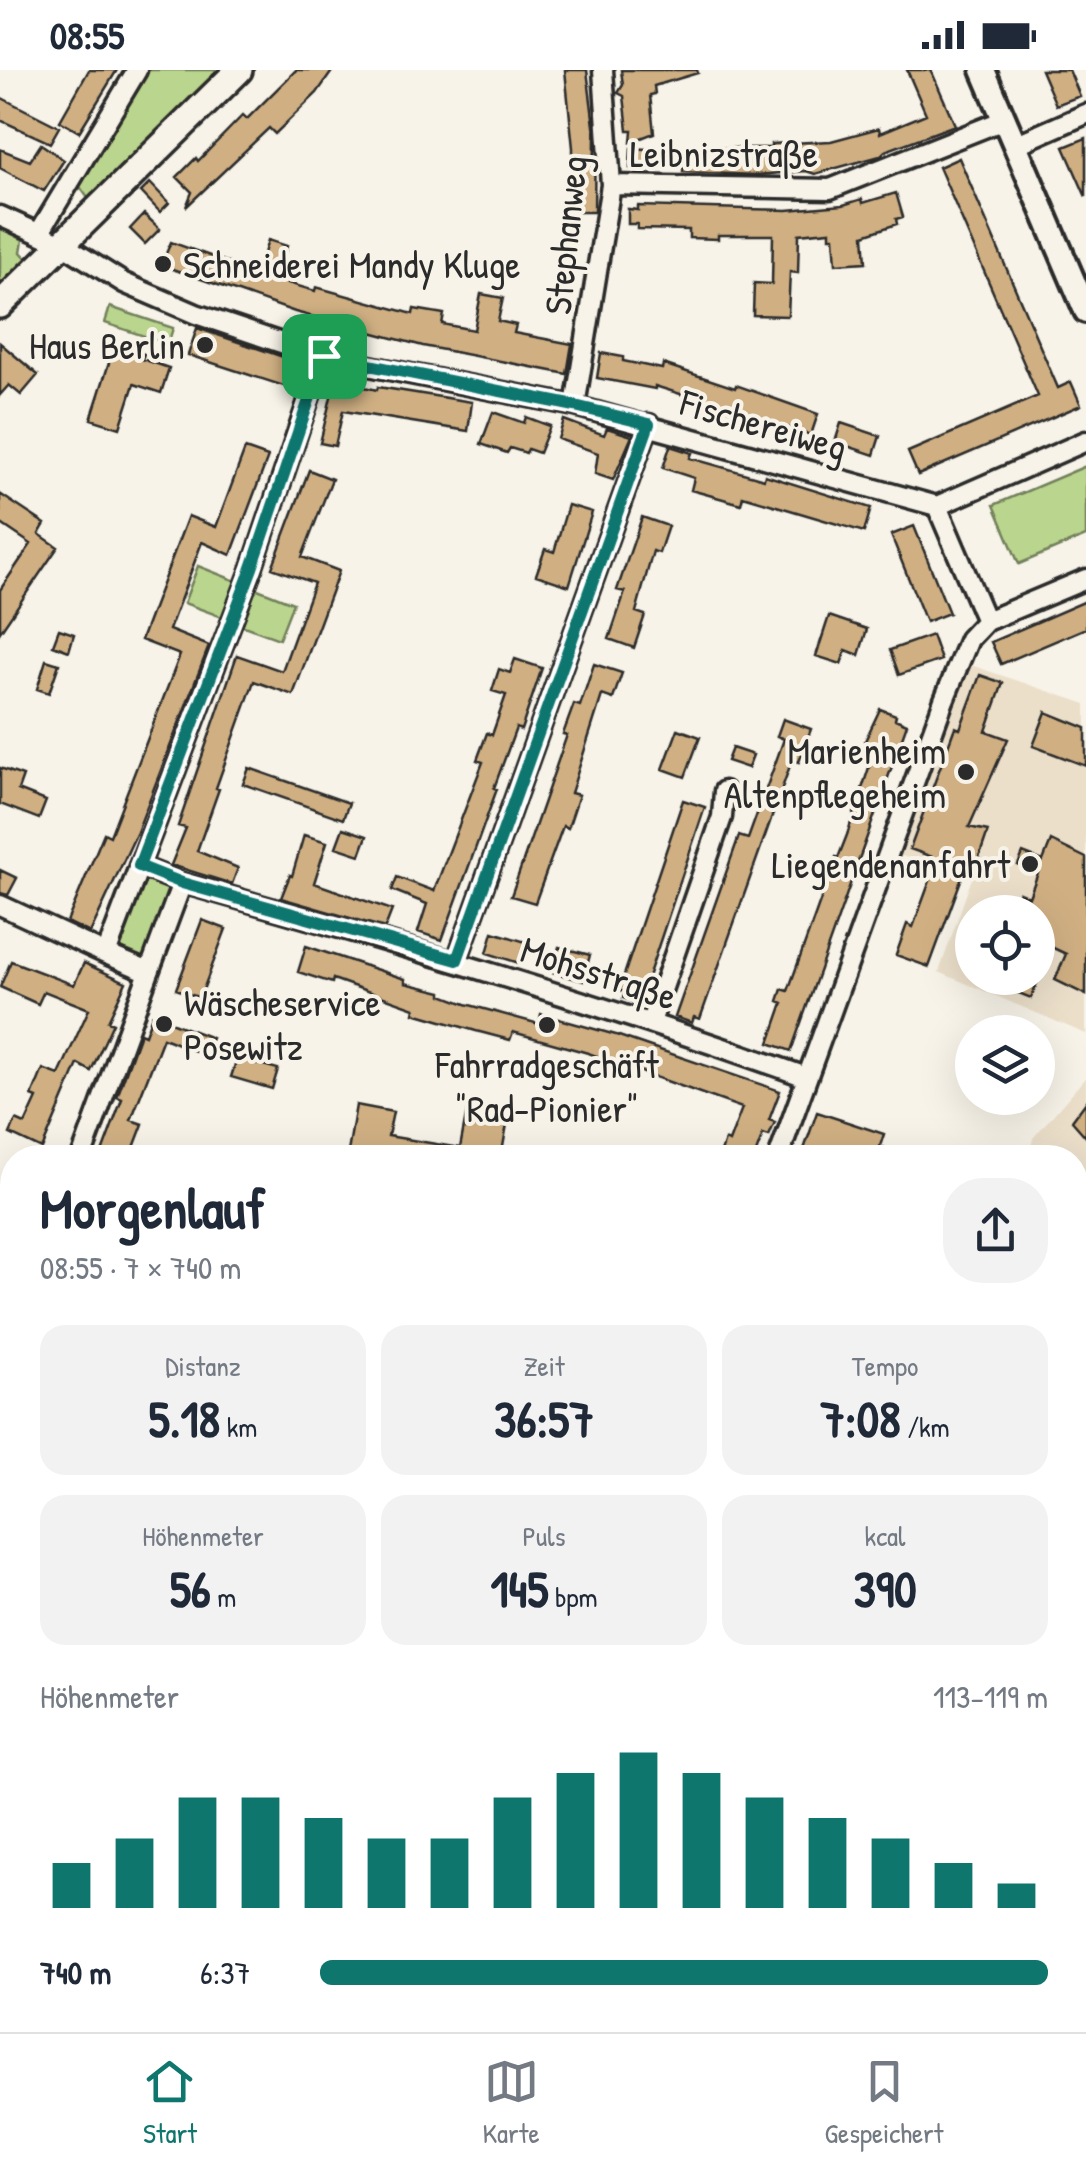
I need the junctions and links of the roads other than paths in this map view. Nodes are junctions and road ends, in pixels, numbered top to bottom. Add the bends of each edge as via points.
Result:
1 (137, 70) edge
2 (240, 70) edge
3 (603, 70) edge
4 (983, 70) edge
5 (1086, 114) edge
6 (1004, 120) junction
7 (1015, 145) junction
8 (611, 185) junction
9 (0, 216) edge
10 (51, 238) junction
11 (0, 305) edge
12 (1086, 312) edge
13 (324, 356) junction
14 (575, 406) junction
15 (649, 424) junction
16 (1086, 441) edge
17 (936, 506) junction
18 (1086, 579) edge
19 (986, 621) junction
20 (724, 791) dead end
21 (139, 866) junction
22 (182, 883) junction
23 (0, 905) edge
24 (106, 954) junction
25 (457, 960) junction
26 (149, 972) junction
27 (651, 1022) junction
28 (806, 1077) junction
29 (87, 1145) edge
30 (782, 1145) edge

1 - 10 street
2 - 10 main road
3 - 8 street, Stephanweg
4 - 6 street
5 - 7 street
6 - 7 street
6 - 8 street, Leibnizstraße via 830,189
7 - 12 street
8 - 14 street, Stephanweg
9 - 10 street, Fischereiweg
10 - 11 main road
10 - 13 street, Fischereiweg via 124,283
13 - 14 street, Fischereiweg
13 - 21 street
14 - 15 street, Fischereiweg
15 - 17 street, Fischereiweg
15 - 25 street
16 - 17 street
17 - 19 street
18 - 19 street
19 - 28 street via 969,639 944,700
20 - 27 street via 722,817
21 - 22 street, Mohsstraße
21 - 24 street
22 - 25 street, Mohsstraße
22 - 26 street
23 - 24 street
24 - 26 street
25 - 27 street, Mohsstraße
26 - 29 street
27 - 28 street, Mohsstraße
28 - 30 street

